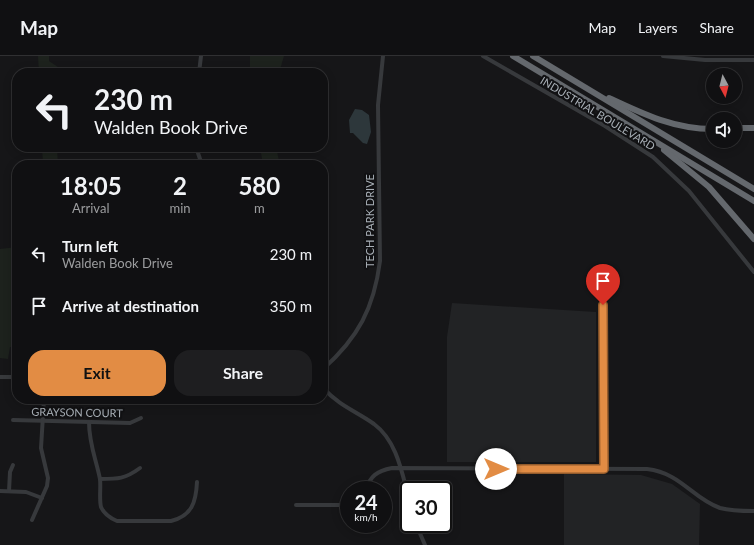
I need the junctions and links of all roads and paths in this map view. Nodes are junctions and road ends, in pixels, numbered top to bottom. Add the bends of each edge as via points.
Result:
1 (202, 56) edge
2 (383, 56) edge
3 (483, 56) edge
4 (512, 56) edge
5 (533, 56) edge
6 (663, 56) edge
7 (754, 60) edge
8 (200, 68) edge
9 (576, 82) junction
10 (742, 128) edge
11 (754, 128) edge
12 (706, 129) edge
13 (648, 137) junction
14 (754, 189) edge
15 (754, 201) edge
16 (754, 239) edge
17 (754, 272) edge
18 (603, 305) dead end
19 (328, 364) edge
20 (0, 377) edge
21 (12, 377) edge
22 (328, 393) edge
23 (44, 404) edge
24 (141, 418) dead end
25 (13, 420) dead end
26 (42, 421) junction
27 (89, 422) junction
28 (13, 464) dead end
29 (140, 468) dead end
30 (401, 468) junction
31 (604, 469) junction
32 (100, 479) junction
33 (369, 481) edge
34 (404, 481) edge
35 (197, 482) dead end
36 (0, 491) edge
37 (9, 491) junction
38 (42, 498) junction
39 (296, 505) dead end
40 (340, 505) edge
41 (754, 511) edge
42 (32, 520) dead end
43 (420, 533) edge
44 (425, 545) edge

1 - 8 street
2 - 19 street, TECH PARK DRIVE via 378,106 380,261 376,285 368,311 356,333
3 - 17 street, INDUSTRIAL BOULEVARD via 605,126 653,157 692,193
4 - 13 highway
5 - 9 highway
6 - 7 street via 697,60
9 - 12 highway via 662,122
9 - 14 highway
10 - 11 highway
13 - 15 highway
13 - 16 highway via 709,187
18 - 31 street
20 - 21 street
22 - 30 street via 337,403 365,418 382,432
23 - 26 street
24 - 27 street, GRAYSON COURT via 130,423
25 - 26 street, GRAYSON COURT
26 - 27 street, GRAYSON COURT
26 - 38 street via 42,454 48,478 46,492
27 - 32 street via 90,442
28 - 37 street
29 - 32 street via 128,477
30 - 31 street
30 - 33 street via 378,472
30 - 34 street
31 - 41 street via 656,470 677,478 704,500 719,507
32 - 35 street via 101,506 106,515 117,521 179,519 188,513 194,504
36 - 37 street
37 - 38 street via 26,492
38 - 42 street
39 - 40 street
43 - 44 street

